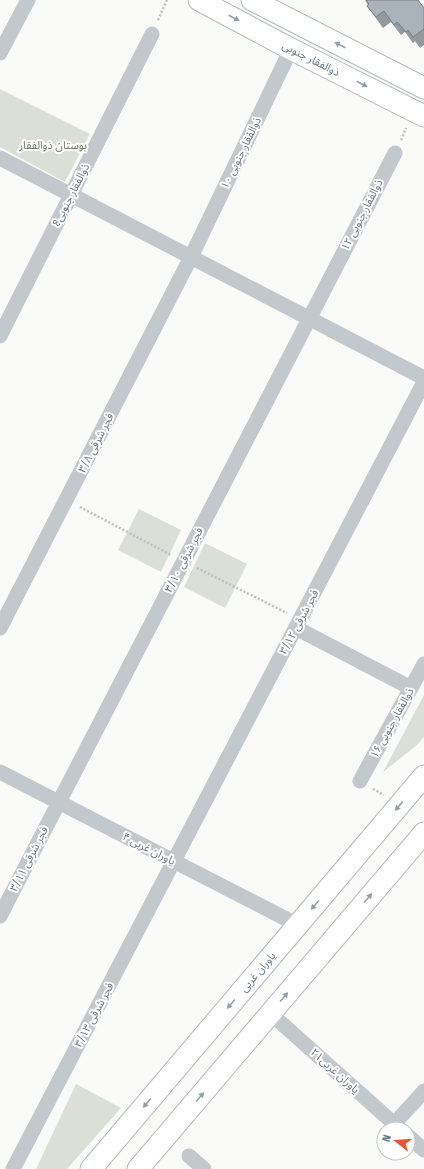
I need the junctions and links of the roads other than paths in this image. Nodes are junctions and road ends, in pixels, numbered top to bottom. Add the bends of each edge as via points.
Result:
1 (28, 0) edge
2 (199, 0) edge
3 (252, 0) edge
4 (152, 34) road end
5 (291, 49) junction
6 (0, 53) edge
7 (424, 88) edge
8 (419, 113) edge
9 (395, 153) road end
10 (0, 158) edge
11 (71, 195) junction
12 (191, 257) junction
13 (309, 318) junction
14 (0, 336) edge
15 (424, 378) edge
16 (424, 382) edge
17 (298, 624) junction
18 (0, 628) edge
19 (424, 664) edge
20 (411, 688) junction
21 (0, 772) edge
22 (424, 776) edge
23 (360, 781) road end
24 (59, 802) junction
25 (424, 833) edge
26 (174, 862) junction
27 (0, 916) edge
28 (298, 925) junction
29 (270, 1013) junction
30 (424, 1091) edge
31 (391, 1121) edge
32 (401, 1121) edge
33 (416, 1143) edge
34 (424, 1150) edge
35 (189, 1156) dead end
36 (13, 1169) edge
37 (91, 1169) edge
38 (138, 1169) edge
39 (204, 1169) edge

1 - 6 street
2 -> 5 main road, ذوالفقار جنوبی
7 -> 3 main road
4 - 11 street, 8ذوالفقار جنوبی
5 -> 8 main road, ذوالفقار جنوبی
5 - 12 street, ۱۰ ذوالفقار جنوبی
9 - 13 street, ۱۲ ذوالفقار جنوبی
10 - 11 street
11 - 12 street
11 - 14 street, 8ذوالفقار جنوبی
12 - 13 street
12 - 18 street, ۳/۸ فجر شرقی
13 - 15 street
13 - 24 street, ۳/۱۰ فجر شرقی
16 - 17 street, ۳/۱۲ فجر شرقی
17 - 20 street
17 - 26 street, ۳/۱۲ فجر شرقی
19 - 20 street, ۱۶ ذوالفقار جنوبی
20 - 23 street, ۱۶ ذوالفقار جنوبی
21 - 24 street, ۴ یاوران غربی
22 -> 28 main road, یاوران غربی
24 - 26 street, ۴ یاوران غربی
24 - 27 street, ۳/۱۱ فجر شرقی
29 -> 25 main road
26 - 28 street, ۴ یاوران غربی
26 - 36 street, ۳/۱۳ فجر شرقی
28 -> 37 main road, یاوران غربی
29 - 31 street, یاوران غربی۲۱
38 -> 29 main road
30 - 32 street
33 - 34 street
35 - 39 street

